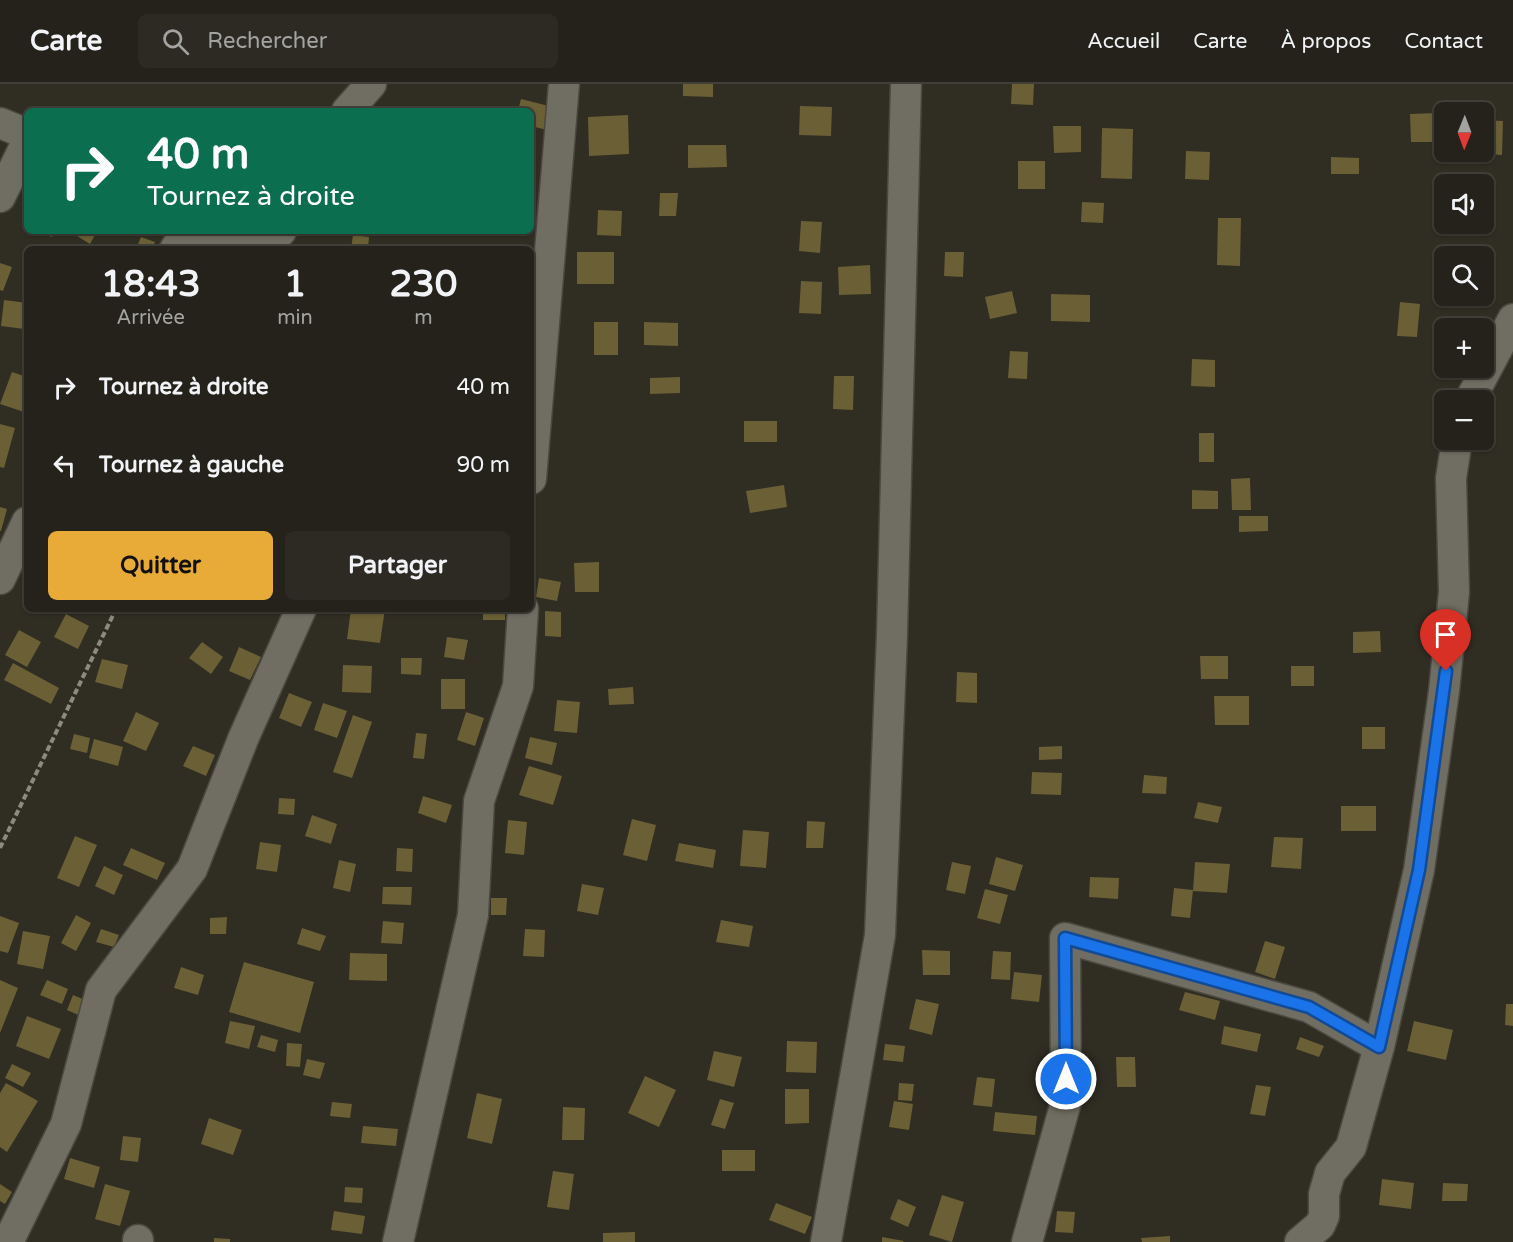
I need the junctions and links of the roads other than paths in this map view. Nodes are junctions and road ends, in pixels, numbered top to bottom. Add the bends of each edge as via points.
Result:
1 (371, 84) edge
2 (564, 84) edge
3 (906, 84) edge
4 (350, 108) edge
5 (0, 123) edge
6 (24, 133) edge
7 (24, 148) edge
8 (0, 197) edge
9 (233, 234) edge
10 (255, 234) edge
11 (275, 238) edge
12 (1513, 319) edge
13 (1475, 390) edge
14 (534, 412) edge
15 (1455, 450) edge
16 (24, 528) edge
17 (0, 579) edge
18 (300, 612) edge
19 (523, 612) edge
20 (1379, 1047) junction
21 (8, 1242) edge
22 (398, 1242) edge
23 (826, 1242) edge
24 (1027, 1242) edge
25 (1300, 1242) edge

1 - 4 street
2 - 14 street
3 - 23 street via 880,935
5 - 6 street
7 - 8 street
9 - 11 street
10 - 11 street
12 - 13 street
15 - 20 street via 1451,478 1454,592 1444,691 1419,870
16 - 17 street
18 - 21 street via 243,739 192,869 101,990 66,1124
19 - 22 street via 518,686 479,801 473,915
20 - 24 street via 1309,1007 1065,938 1066,1102
20 - 25 street via 1351,1147 1330,1173 1324,1194 1324,1216 1320,1225

